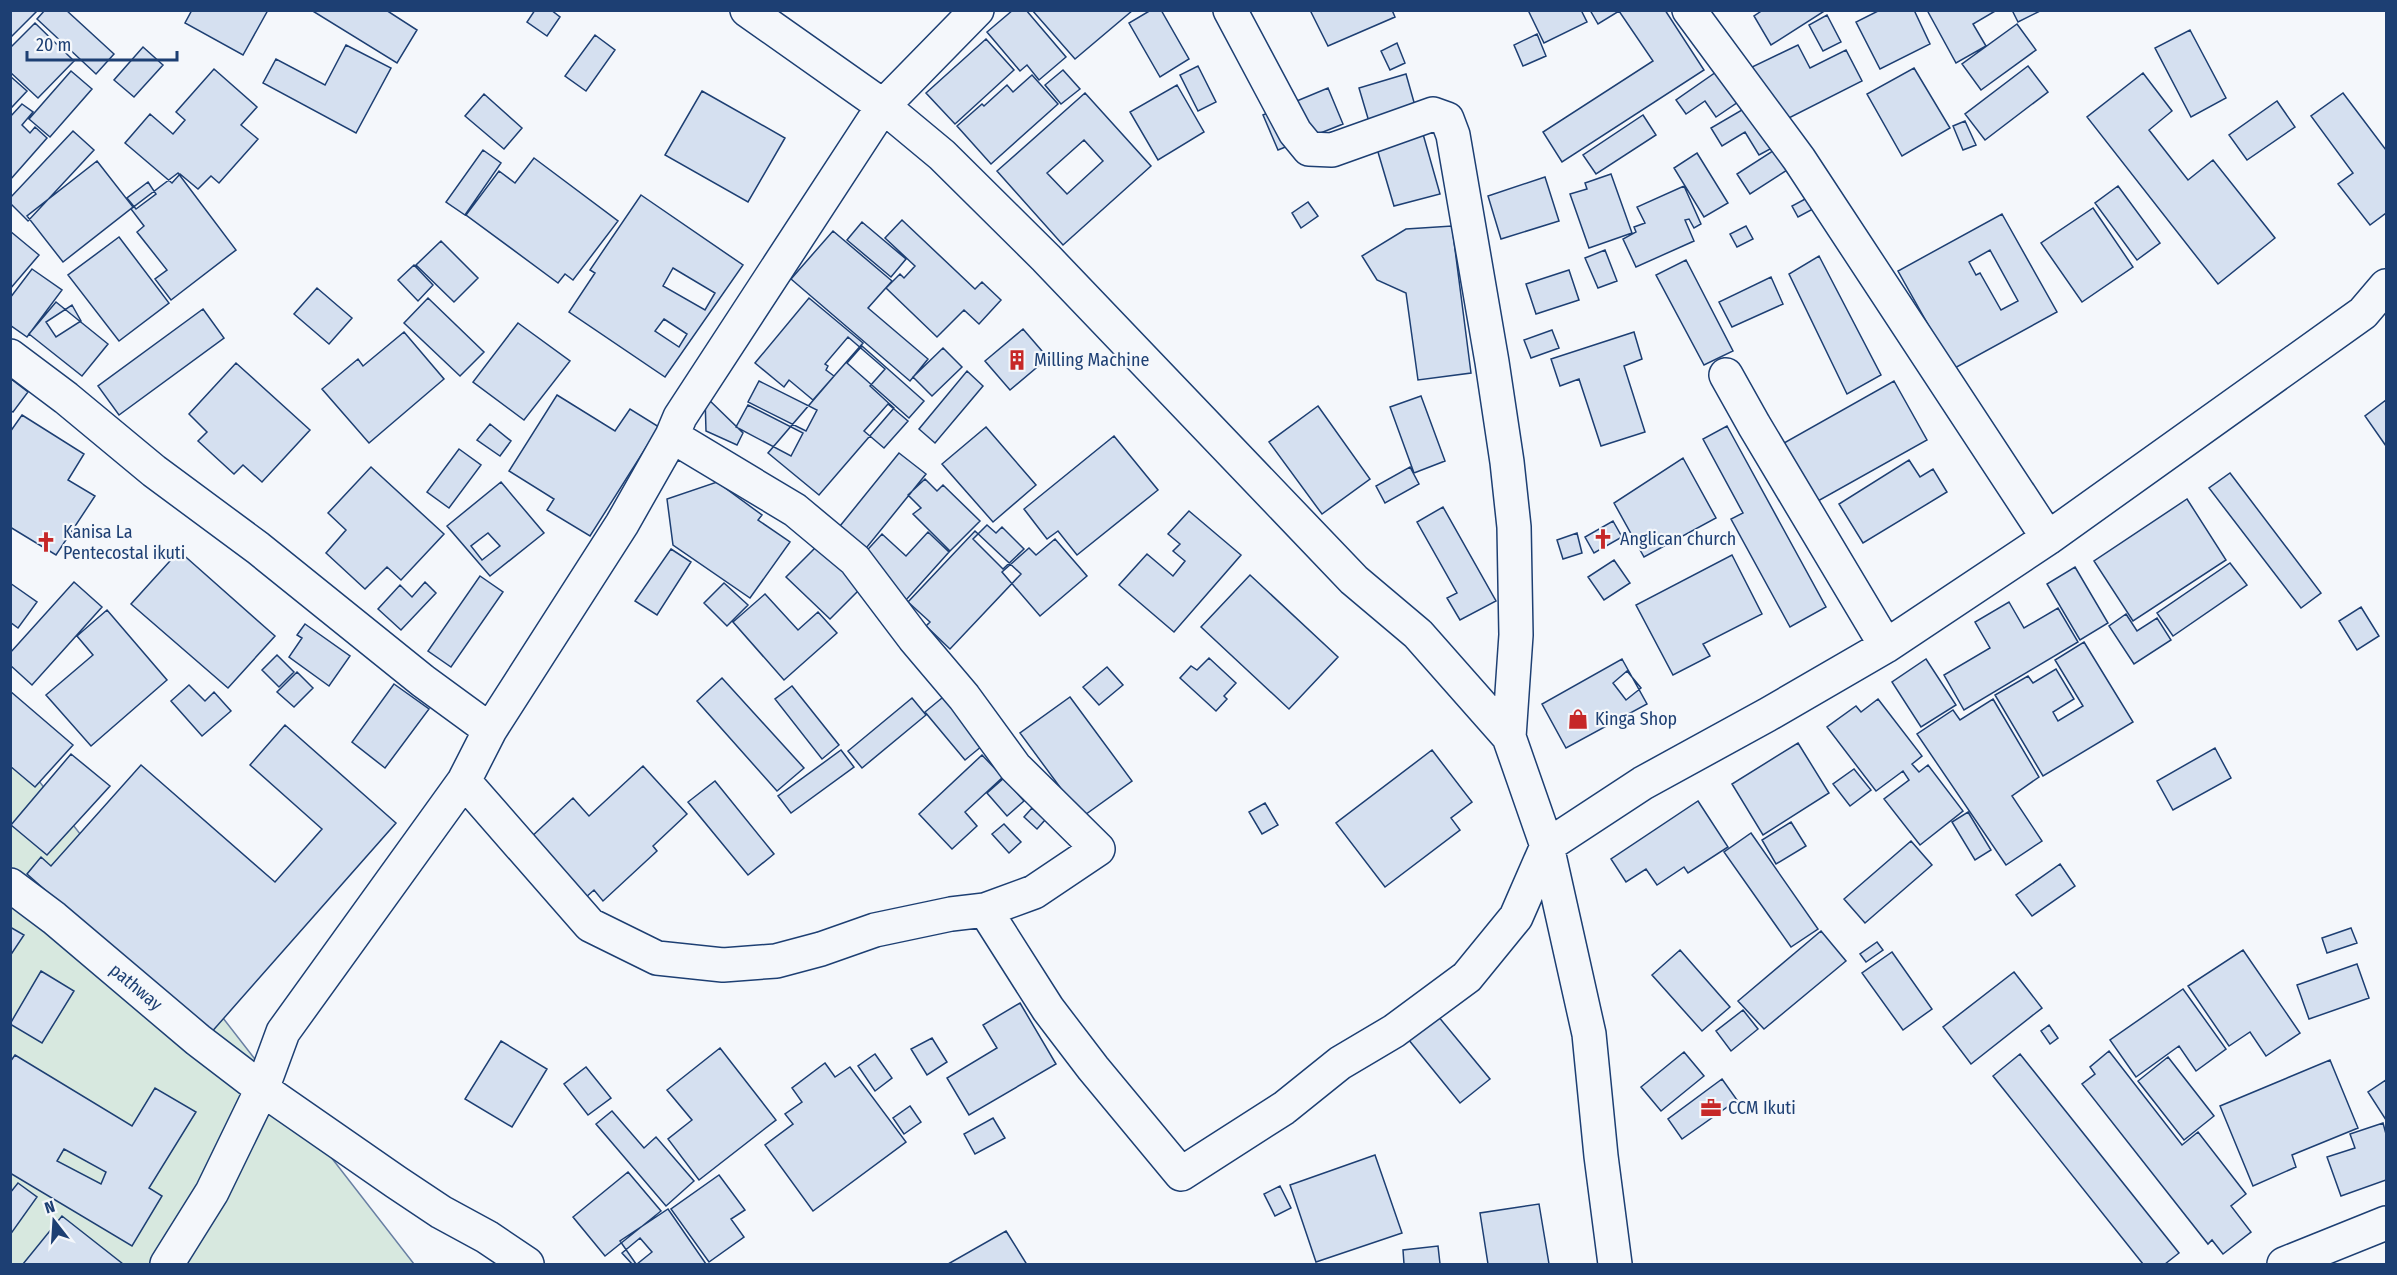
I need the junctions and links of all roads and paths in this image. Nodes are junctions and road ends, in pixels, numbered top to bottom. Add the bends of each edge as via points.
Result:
1 (747, 10) edge
2 (976, 10) edge
3 (1230, 10) edge
4 (1689, 10) edge
5 (883, 106) junction
6 (2386, 286) edge
7 (10, 356) edge
8 (1726, 375) dead end
9 (672, 436) junction
10 (2048, 538) junction
11 (1886, 646) junction
12 (490, 730) junction
13 (1509, 737) junction
14 (464, 781) junction
15 (1547, 846) junction
16 (10, 885) edge
17 (985, 910) junction
18 (262, 1089) junction
19 (2386, 1223) edge
20 (167, 1264) edge
21 (527, 1264) edge
22 (1615, 1264) edge
23 (2284, 1264) edge

1 - 5 street
2 - 5 street
3 - 13 street via 1295,132 1309,149 1332,150 1433,114 1447,119 1480,281 1513,516 1515,635
4 - 10 street via 1799,159
5 - 9 street via 680,417
5 - 13 street via 942,154 1046,258 1354,580 1419,634
6 - 10 street via 2363,313
7 - 12 street
8 - 11 street
9 - 12 street via 622,524
9 - 17 street via 795,510 855,560 1015,767 1098,849 1034,892
10 - 11 street
11 - 15 street via 1642,783
12 - 14 street
13 - 15 street
14 - 17 street via 590,925 657,958 723,965 776,961 875,930
14 - 18 street via 284,1032
15 - 17 street via 1516,917 1467,977 1394,1031 1340,1063 1284,1107 1181,1174 1054,1017
15 - 22 street via 1589,1034
16 - 18 street, pathway
18 - 20 street via 212,1192
18 - 21 street, pathway via 441,1212
19 - 23 street

